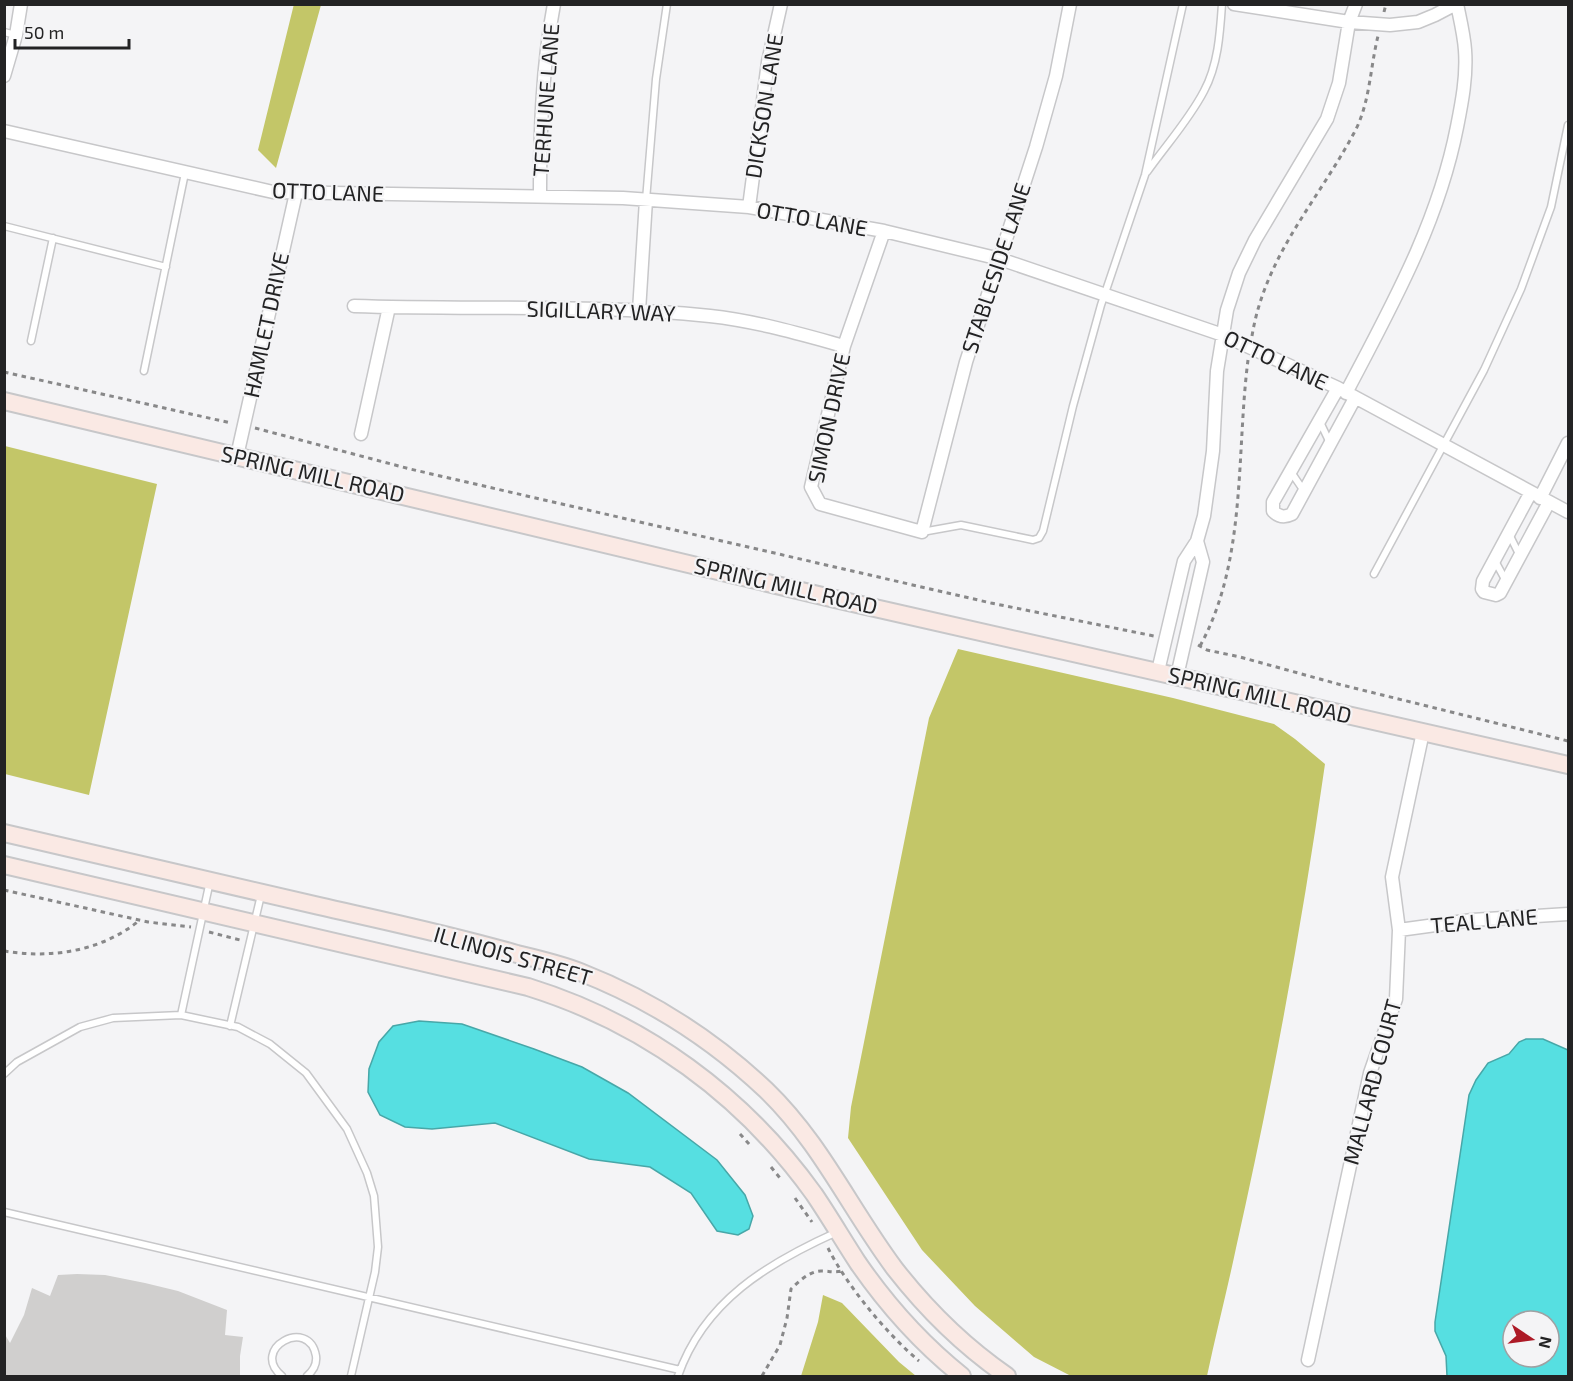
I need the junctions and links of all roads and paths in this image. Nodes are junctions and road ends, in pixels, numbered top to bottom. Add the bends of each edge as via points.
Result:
1 (21, 4) edge
2 (554, 4) edge
3 (667, 4) edge
4 (781, 4) edge
5 (1070, 4) edge
6 (1183, 4) edge
7 (1222, 4) edge
8 (1234, 4) edge
9 (1356, 4) edge
10 (1386, 4) edge
11 (1457, 4) edge
12 (1349, 22) junction
13 (1381, 25) junction
14 (10, 33) edge
15 (4, 76) edge
16 (1569, 125) edge
17 (4, 131) edge
18 (185, 173) junction
19 (1145, 175) junction
20 (296, 193) junction
21 (540, 196) junction
22 (646, 200) junction
23 (748, 207) junction
24 (4, 226) edge
25 (884, 231) junction
26 (53, 238) junction
27 (1000, 259) junction
28 (166, 267) junction
29 (1105, 294) junction
30 (354, 306) dead end
31 (389, 307) junction
32 (639, 311) junction
33 (1223, 335) junction
34 (31, 341) dead end
35 (844, 346) junction
36 (1250, 348) junction
37 (144, 371) dead end
38 (4, 372) edge
39 (1346, 393) junction
40 (4, 401) edge
41 (1319, 421) junction
42 (244, 425) junction
43 (362, 434) dead end
44 (1330, 443) junction
45 (1569, 443) edge
46 (1443, 445) junction
47 (237, 456) junction
48 (1291, 471) junction
49 (1304, 492) junction
50 (1540, 497) junction
51 (1569, 512) edge
52 (922, 532) junction
53 (1509, 534) junction
54 (1197, 541) junction
55 (1520, 556) junction
56 (1494, 560) junction
57 (1374, 574) dead end
58 (1506, 582) junction
59 (1167, 635) junction
60 (1186, 639) junction
61 (1200, 646) junction
62 (1158, 671) junction
63 (1177, 676) junction
64 (1423, 732) junction
65 (1569, 741) edge
66 (1569, 765) edge
67 (4, 833) edge
68 (4, 865) edge
69 (210, 881) junction
70 (4, 890) edge
71 (261, 893) junction
72 (203, 911) junction
73 (1569, 914) edge
74 (140, 920) junction
75 (255, 922) junction
76 (200, 929) junction
77 (1399, 930) junction
78 (250, 941) junction
79 (4, 951) edge
80 (181, 1015) junction
81 (230, 1026) junction
82 (4, 1074) edge
83 (739, 1133) dead end
84 (753, 1148) dead end
85 (768, 1163) dead end
86 (781, 1180) dead end
87 (795, 1198) dead end
88 (4, 1212) edge
89 (830, 1235) junction
90 (842, 1272) junction
91 (369, 1297) junction
92 (1308, 1360) dead end
93 (926, 1368) dead end
94 (679, 1373) edge
95 (309, 1375) edge
96 (282, 1377) edge
97 (318, 1377) edge
98 (351, 1377) edge
99 (762, 1377) edge
100 (962, 1377) edge
101 (1007, 1377) edge

1 - 14 street
2 - 21 street, TERHUNE LANE via 543,90
3 - 22 lane via 656,78
4 - 23 street, DICKSON LANE via 768,62
5 - 27 street, STABLESIDE LANE via 1056,76
6 - 19 lane
7 - 19 lane via 1214,67 1204,90
8 - 12 street
9 - 12 street
10 - 13 path
11 - 13 street via 1418,22
11 - 39 street via 1465,50 1465,81 1447,170 1414,260
12 - 13 street
12 - 33 street via 1339,83 1327,119 1239,273
13 - 36 path via 1366,101 1355,132 1274,264 1256,313
14 - 15 street
16 - 46 lane via 1551,207 1521,289 1484,370
17 - 18 street, OTTO LANE
18 - 20 street, OTTO LANE via 273,192
18 - 28 lane
19 - 29 lane
20 - 21 street, OTTO LANE
20 - 42 street, HAMLET DRIVE
21 - 22 street, OTTO LANE
22 - 23 street, OTTO LANE
22 - 32 street
23 - 25 street, OTTO LANE
24 - 26 lane
25 - 27 street, OTTO LANE
25 - 35 street, SIMON DRIVE
26 - 28 lane
26 - 34 lane
27 - 29 street, OTTO LANE
27 - 52 street, STABLESIDE LANE via 966,362
28 - 37 lane
29 - 33 street, OTTO LANE
29 - 52 lane via 1039,538 961,525
30 - 31 street, SIGILLARY WAY
31 - 32 street, SIGILLARY WAY
31 - 43 street
32 - 35 street, SIGILLARY WAY via 764,324
33 - 36 street, OTTO LANE
33 - 54 street via 1213,451
35 - 52 street, SIMON DRIVE via 811,487 820,504
36 - 39 street, OTTO LANE
36 - 61 path via 1228,570 1211,626
38 - 42 path
39 - 41 street
39 - 44 street
39 - 46 street, OTTO LANE
40 - 47 street, SPRING MILL ROAD
41 - 44 lane
41 - 48 street
42 - 47 street, HAMLET DRIVE
42 - 59 path via 410,469 991,603 1148,636
44 - 49 street
45 - 50 street
46 - 50 street, OTTO LANE
46 - 57 lane
47 - 62 street, SPRING MILL ROAD
48 - 49 lane
48 - 49 street via 1273,502 1273,511 1286,517 1292,514
50 - 51 street, OTTO LANE
50 - 53 street
50 - 55 street
53 - 55 lane
53 - 56 street
54 - 59 street via 1184,561
54 - 60 street via 1203,562
55 - 58 street
56 - 58 lane
56 - 58 street via 1482,589 1496,596
59 - 62 street
60 - 61 path
60 - 63 street
61 - 65 path
62 - 63 street, SPRING MILL ROAD
63 - 64 street, SPRING MILL ROAD
64 - 66 street, SPRING MILL ROAD
64 - 77 street, MALLARD COURT via 1392,877
67 - 69 street, ILLINOIS STREET
68 - 72 street, ILLINOIS STREET
69 - 71 street, ILLINOIS STREET
69 - 72 lane
70 - 74 path
71 - 75 lane
71 - 101 street, ILLINOIS STREET via 469,940 577,970 628,992 676,1020 723,1053 784,1109 820,1153 896,1269 972,1350
72 - 75 street, ILLINOIS STREET
72 - 76 lane
73 - 77 street, TEAL LANE via 1472,920
74 - 76 path
74 - 79 path via 125,933 69,952 27,955
75 - 78 lane
75 - 89 street, ILLINOIS STREET via 528,987 580,1005 630,1029 677,1058 741,1110 796,1172
76 - 78 path
76 - 80 lane
77 - 92 street, MALLARD COURT via 1396,999 1370,1073
78 - 81 lane
80 - 81 lane
80 - 82 lane via 113,1018 80,1027 17,1062
81 - 91 lane via 270,1044 306,1073 347,1129 374,1196 378,1247
83 - 84 path
85 - 86 path
87 - 89 path
88 - 91 lane
89 - 90 path
89 - 94 lane via 779,1260 723,1302 701,1331
89 - 100 street, ILLINOIS STREET via 930,1349
90 - 93 path via 903,1347
90 - 99 path via 819,1271 791,1288 780,1345
91 - 94 lane
91 - 98 lane
95 - 96 lane via 316,1353 308,1341 293,1337 280,1342 273,1355 275,1369
95 - 97 lane

